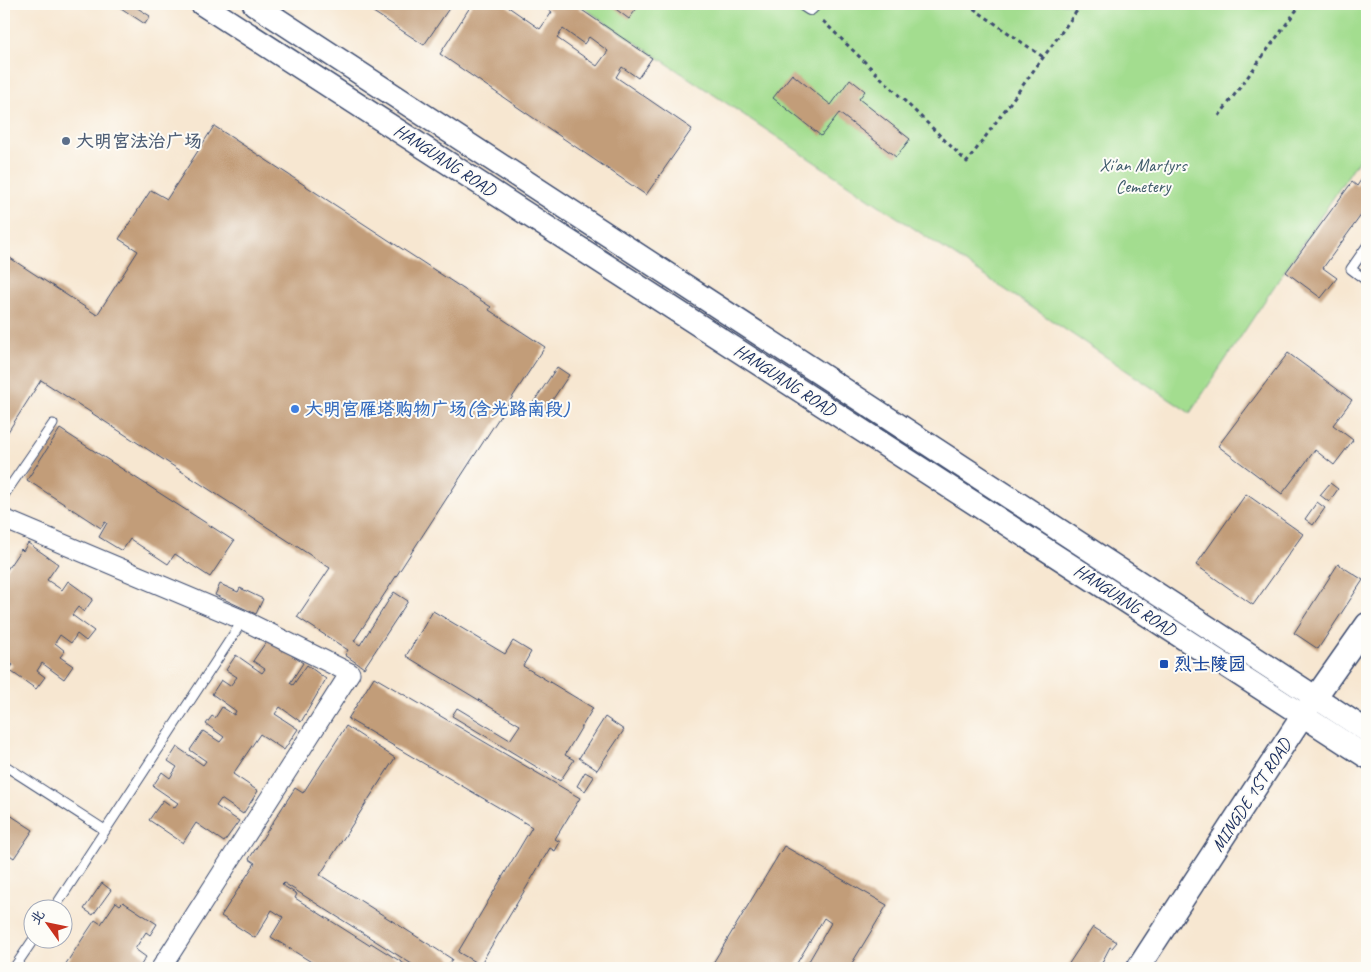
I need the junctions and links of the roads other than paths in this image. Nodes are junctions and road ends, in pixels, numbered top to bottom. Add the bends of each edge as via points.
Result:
1 (202, 4) edge
2 (254, 4) edge
3 (1367, 246) edge
4 (1367, 280) edge
5 (53, 424) dead end
6 (4, 495) edge
7 (5, 523) edge
8 (243, 620) junction
9 (1367, 624) edge
10 (1310, 706) junction
11 (1367, 732) edge
12 (1367, 757) edge
13 (4, 765) edge
14 (105, 830) junction
15 (60, 900) edge
16 (26, 950) edge
17 (14, 968) edge
18 (160, 968) edge
19 (1138, 968) edge

1 - 10 street, HANGUANG ROAD
2 - 10 street, HANGUANG ROAD
3 - 4 lane via 1351,269
5 - 6 lane
7 - 8 street
8 - 14 lane
8 - 18 street via 350,673
9 - 10 street, MINGDE 1ST ROAD
10 - 11 street, HANGUANG ROAD
10 - 12 street, HANGUANG ROAD
10 - 19 street, MINGDE 1ST ROAD
13 - 14 lane
14 - 15 lane
16 - 17 lane

